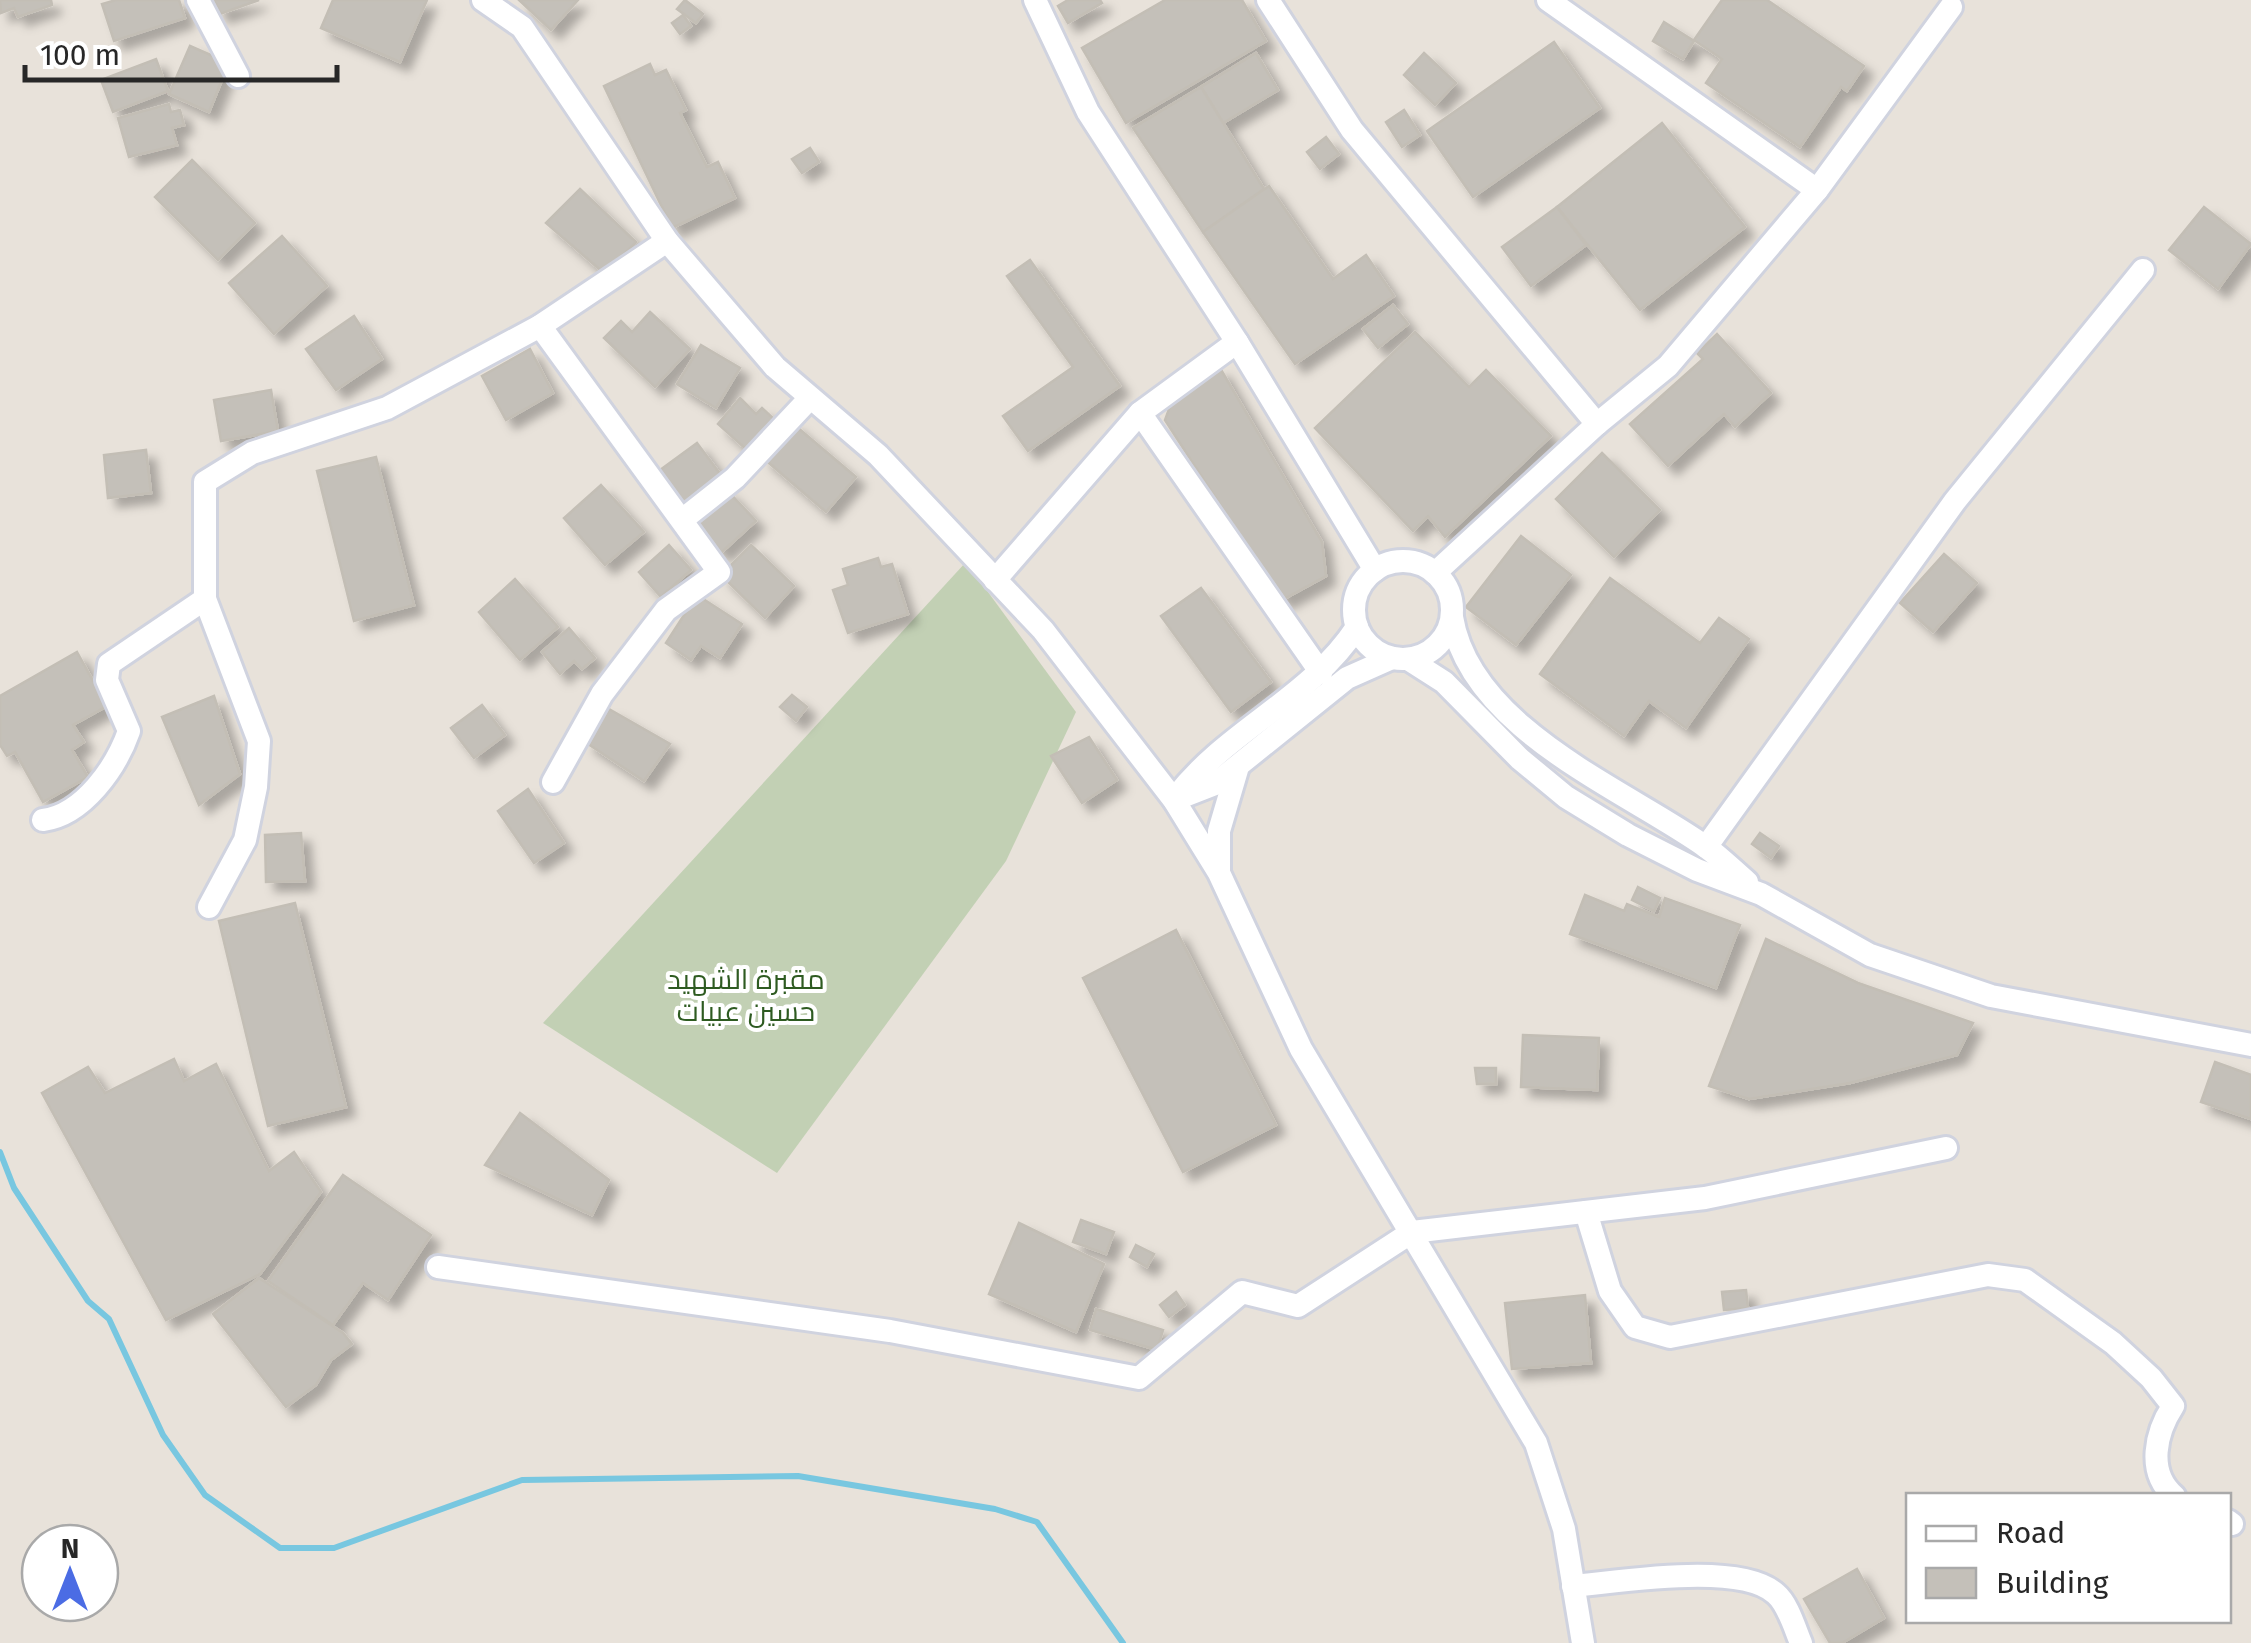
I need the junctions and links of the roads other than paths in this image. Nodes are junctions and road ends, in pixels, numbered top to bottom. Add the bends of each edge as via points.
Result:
1 (198, 0) edge
2 (1035, 0) edge
3 (1268, 0) edge
4 (1548, 0) edge
5 (497, 3) edge
6 (1951, 8) dead end
7 (238, 76) dead end
8 (1816, 190) junction
9 (667, 241) junction
10 (2144, 270) dead end
11 (540, 326) junction
12 (1237, 342) junction
13 (810, 398) junction
14 (1140, 413) junction
15 (1596, 424) junction
16 (682, 520) junction
17 (1375, 570) junction
18 (1436, 573) junction
19 (995, 580) junction
20 (205, 598) junction
21 (1452, 617) junction
22 (1356, 627) junction
23 (1400, 658) junction
24 (1321, 674) junction
25 (1238, 767) junction
26 (553, 782) dead end
27 (1174, 800) junction
28 (43, 820) dead end
29 (1706, 847) junction
30 (1219, 874) junction
31 (1761, 894) junction
32 (209, 907) dead end
33 (2251, 1046) edge
34 (1946, 1148) dead end
35 (1586, 1212) junction
36 (1412, 1232) junction
37 (438, 1267) dead end
38 (2172, 1493) edge
39 (1573, 1586) junction
40 (1582, 1643) edge
41 (1802, 1643) edge

1 - 7 street
2 - 12 street via 1088,112
3 - 15 street via 1352,130
4 - 8 street
5 - 9 street via 522,28
6 - 8 street
8 - 15 street via 1668,366
9 - 11 street
9 - 13 street via 774,367
10 - 29 street via 1955,500
11 - 16 street
11 - 20 street via 387,408 252,452 205,482
12 - 14 street
12 - 17 street
13 - 16 street via 735,478
13 - 19 street via 878,455
14 - 19 street
14 - 24 street
15 - 18 street
16 - 26 street via 718,572 666,610 602,694
17 - 18 street via 1406,561
17 - 22 street via 1356,595
18 - 21 street
19 - 27 street via 1043,630
20 - 28 street via 108,664 107,680 129,731 124,746 100,784 66,818
20 - 32 street via 259,741 245,840
21 - 23 street via 1437,646
21 - 29 street via 1459,646 1506,710 1604,788
22 - 23 street via 1377,652
22 - 24 street
23 - 25 street via 1347,678
23 - 31 street via 1444,682 1566,797 1697,870
24 - 27 street via 1196,770
25 - 27 street via 1216,784
25 - 30 street via 1219,831
27 - 30 street
29 - 31 street
30 - 36 street via 1301,1049
31 - 33 street via 1870,955 1991,996
34 - 35 street via 1705,1198
35 - 36 street
35 - 38 street via 1610,1291 1635,1327 1670,1337 1988,1275 2025,1280 2113,1343 2173,1406 2157,1430 2156,1449
36 - 37 street via 1298,1306 1242,1292 1139,1378 890,1330
36 - 39 street via 1536,1444 1564,1529
39 - 40 street
39 - 41 street via 1725,1577 1755,1583 1777,1594

